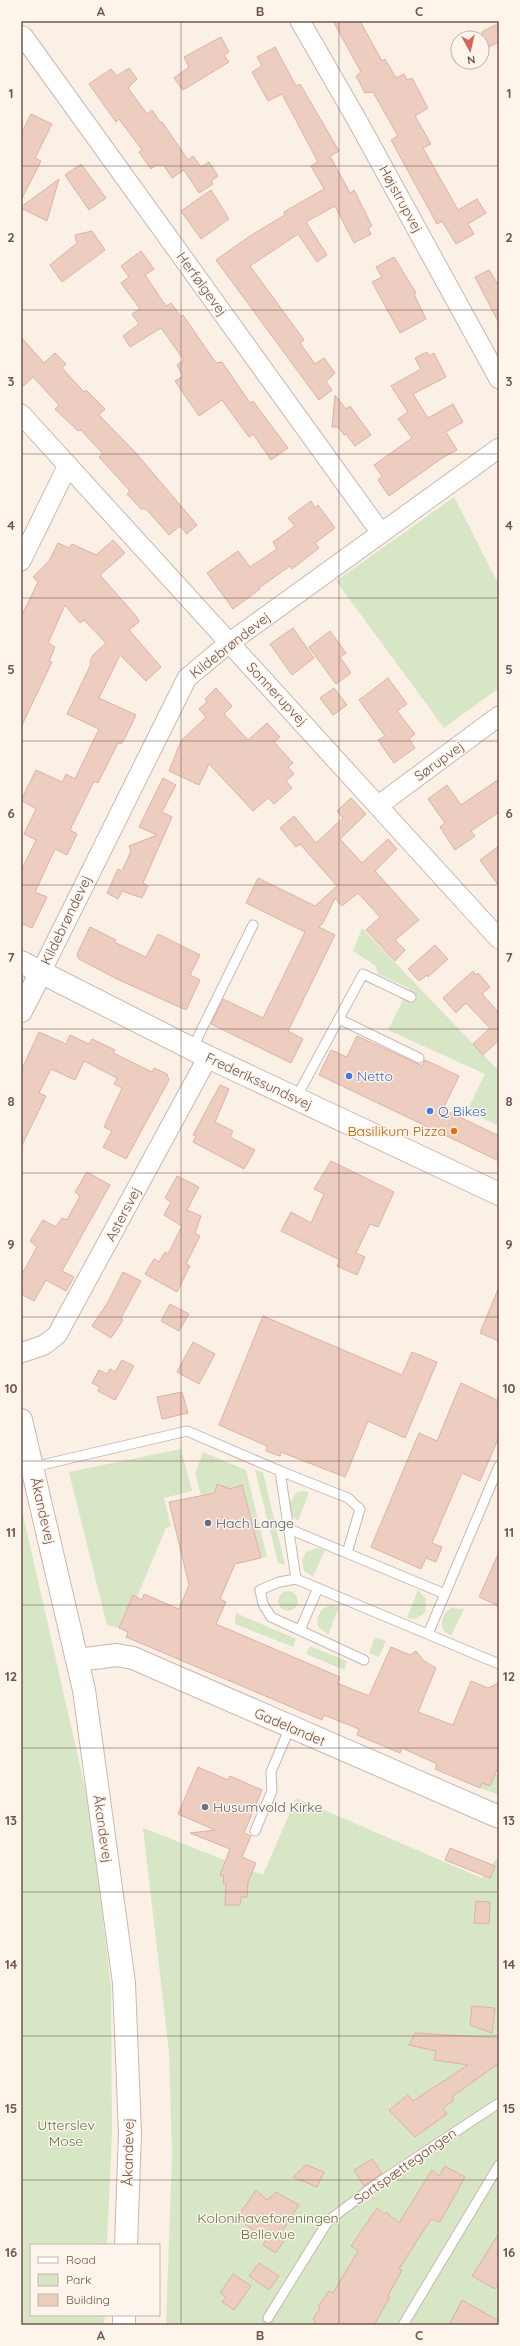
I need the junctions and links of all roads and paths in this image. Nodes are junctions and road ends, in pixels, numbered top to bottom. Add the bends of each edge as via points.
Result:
1 (300, 21) edge
2 (24, 32) edge
3 (499, 379) edge
4 (21, 414) edge
5 (499, 448) edge
6 (68, 466) junction
7 (381, 533) junction
8 (21, 561) edge
9 (229, 643) junction
10 (499, 716) edge
11 (379, 805) junction
12 (253, 925) dead end
13 (499, 939) edge
14 (21, 962) edge
15 (41, 972) junction
16 (411, 996) dead end
17 (21, 1011) edge
18 (339, 1019) junction
19 (200, 1053) junction
20 (419, 1058) dead end
21 (296, 1098) junction
22 (499, 1194) edge
23 (21, 1353) edge
24 (21, 1420) edge
25 (499, 1466) edge
26 (33, 1468) junction
27 (280, 1471) junction
28 (289, 1529) junction
29 (347, 1553) junction
30 (296, 1579) junction
31 (318, 1588) junction
32 (445, 1594) junction
33 (300, 1630) junction
34 (428, 1634) junction
35 (78, 1660) junction
36 (364, 1660) dead end
37 (499, 1664) edge
38 (290, 1728) junction
39 (499, 1816) edge
40 (255, 1831) dead end
41 (499, 2104) edge
42 (499, 2165) edge
43 (126, 2244) edge
44 (268, 2318) dead end
45 (403, 2325) edge

1 - 3 street, Højstrupvej via 358,120
2 - 7 street, Herfølgevej
4 - 6 street, Sonnerupvej
5 - 7 street, Kildebrøndevej
6 - 8 street
6 - 9 street, Sonnerupvej
7 - 9 street, Kildebrøndevej
9 - 11 street, Sonnerupvej
9 - 15 street, Kildebrøndevej via 187,678
10 - 11 street, Sørupvej
11 - 13 street, Sonnerupvej
12 - 19 lane
14 - 15 street, Frederikssundsvej
15 - 17 street
15 - 19 street, Frederikssundsvej
16 - 18 lane via 363,974
18 - 20 lane
18 - 21 lane
19 - 21 street, Frederikssundsvej
19 - 23 street, Astersvej via 57,1335 44,1345
21 - 22 street, Frederikssundsvej
24 - 26 street, Åkandevej
25 - 32 lane
26 - 27 lane via 187,1431
26 - 35 street, Åkandevej
27 - 28 lane
27 - 29 lane via 348,1498 360,1509
28 - 29 lane
28 - 30 lane
29 - 32 lane
30 - 31 lane
30 - 33 lane via 279,1582 260,1590 263,1604 271,1617
31 - 33 lane
31 - 34 lane
32 - 34 lane
33 - 36 lane
34 - 37 lane
35 - 38 street, Gadelandet via 117,1655 133,1658
35 - 43 street, Åkandevej via 124,1983 130,2133
38 - 39 street, Gadelandet
38 - 40 lane via 271,1772 272,1791
41 - 44 lane, Sortspættegangen via 378,2183 328,2222
42 - 45 lane

